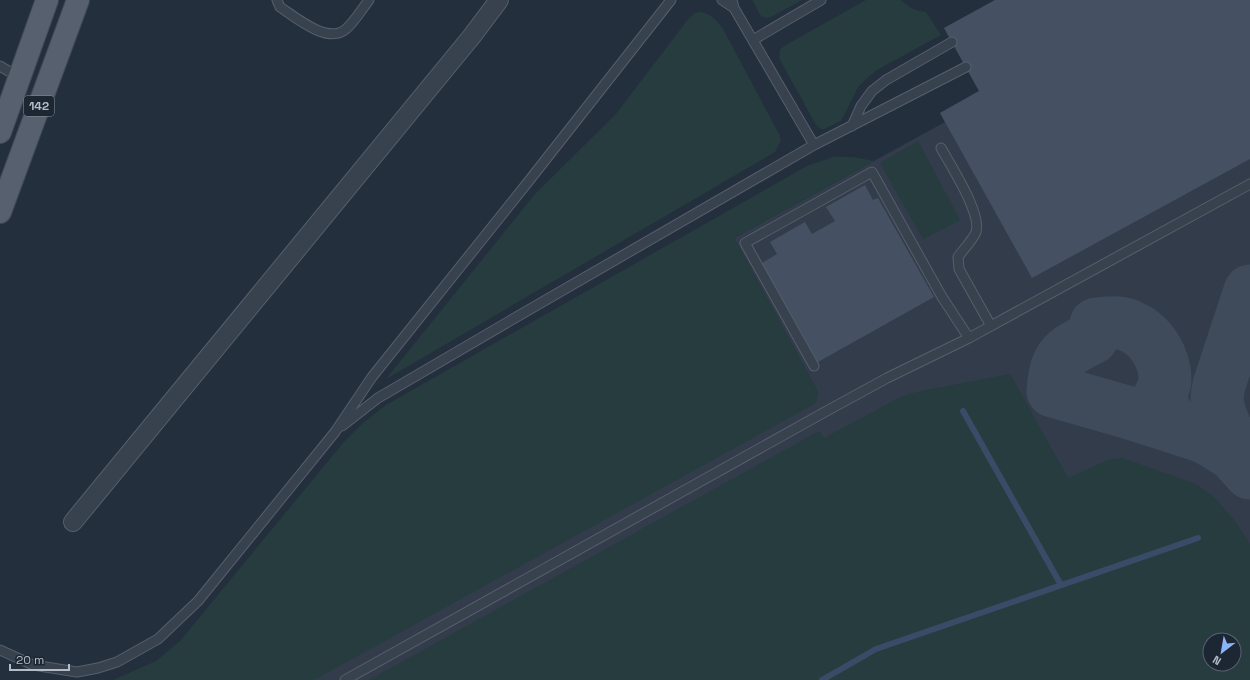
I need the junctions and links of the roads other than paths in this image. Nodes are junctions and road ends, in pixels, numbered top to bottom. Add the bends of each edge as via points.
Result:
1 (47, 0) edge
2 (78, 0) edge
3 (277, 0) edge
4 (369, 0) edge
5 (499, 0) edge
6 (671, 0) edge
7 (722, 0) edge
8 (822, 0) edge
9 (733, 4) edge
10 (753, 40) junction
11 (952, 42) dead end
12 (0, 66) edge
13 (966, 67) dead end
14 (20, 78) junction
15 (852, 126) junction
16 (0, 132) edge
17 (814, 145) junction
18 (941, 148) dead end
19 (1250, 184) edge
20 (0, 212) edge
21 (991, 326) junction
22 (969, 338) junction
23 (814, 366) dead end
24 (335, 432) junction
25 (73, 522) dead end
26 (0, 651) edge
27 (75, 676) edge
28 (345, 680) edge

1 - 14 main road, 142
2 - 20 main road, 142
3 - 4 lane via 280,7 318,32 333,35 345,30
5 - 25 street
6 - 24 lane via 372,377
7 - 9 lane
8 - 10 lane
9 - 10 lane
10 - 17 lane
11 - 15 lane via 886,80 872,91 861,106
12 - 14 lane
13 - 15 lane
14 - 16 main road, 142
15 - 17 lane
17 - 24 lane via 378,398
18 - 21 lane via 974,210 977,223 976,233 958,258 959,269
19 - 21 lane
21 - 22 lane
22 - 23 lane via 942,297 872,172 745,243
22 - 28 lane via 834,407
24 - 27 lane via 198,601 158,639 116,662
26 - 27 lane via 33,665

